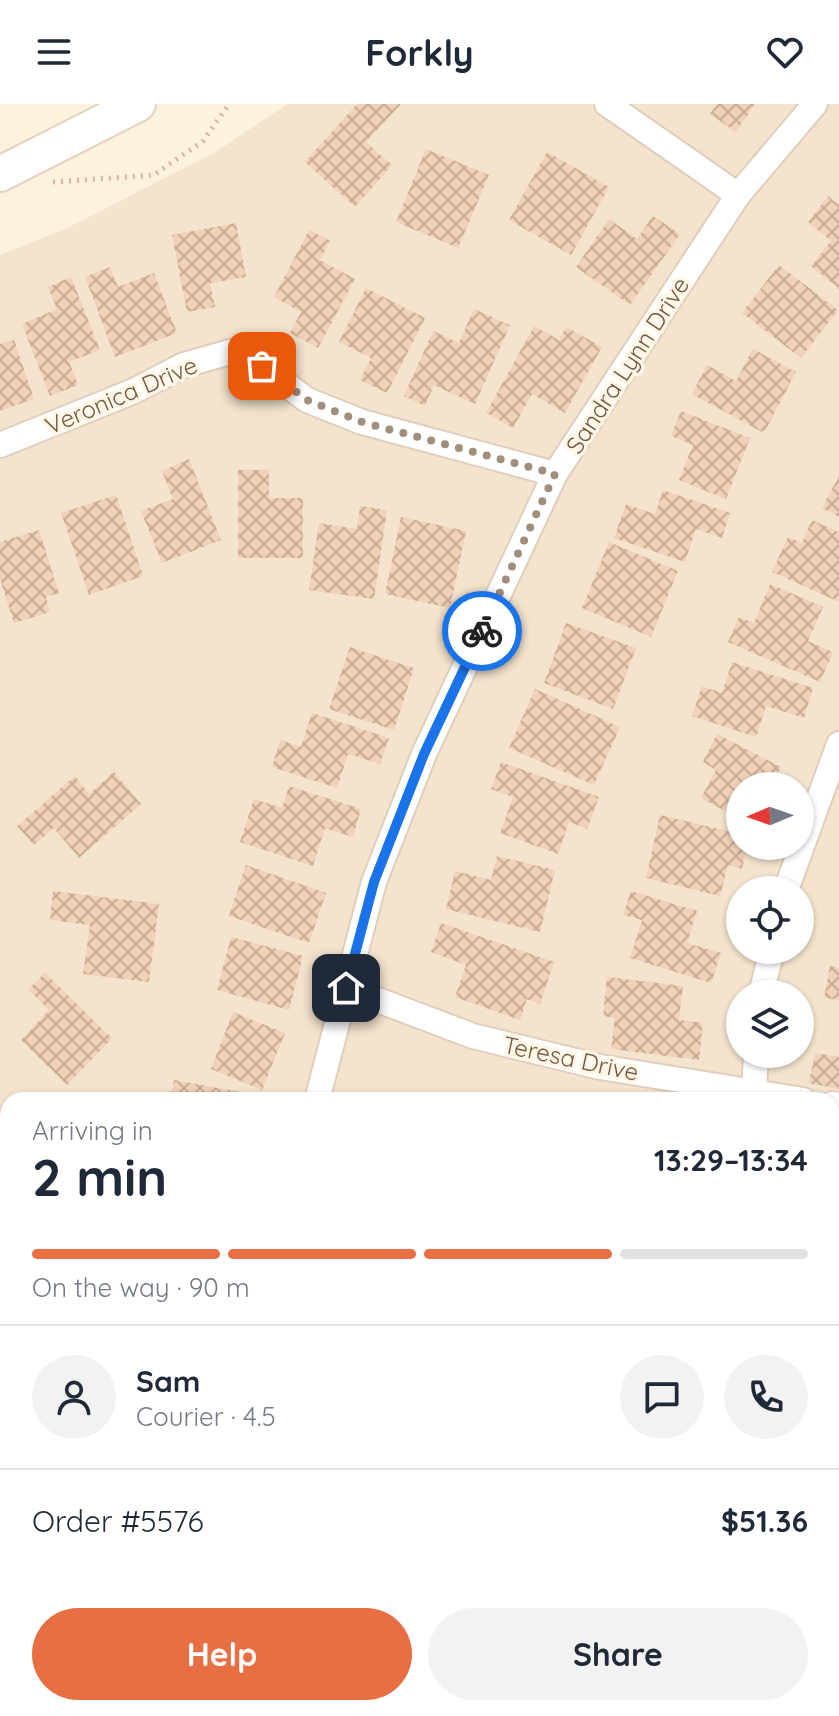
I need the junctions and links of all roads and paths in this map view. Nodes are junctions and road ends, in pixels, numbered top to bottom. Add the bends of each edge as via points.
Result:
1 (138, 104) edge
2 (229, 104) edge
3 (607, 104) edge
4 (815, 104) edge
5 (0, 174) edge
6 (39, 184) dead end
7 (738, 195) junction
8 (0, 445) edge
9 (555, 474) junction
10 (839, 744) edge
11 (791, 876) edge
12 (346, 988) junction
13 (755, 1068) edge
14 (319, 1092) edge
15 (748, 1092) edge
16 (754, 1092) edge

1 - 5 main road
2 - 6 path via 203,141 154,175
3 - 7 street
4 - 7 street, Sandra Lynn Drive
7 - 9 street, Sandra Lynn Drive
8 - 9 street, Veronica Drive via 184,365 230,352 262,366 307,400 362,422
9 - 12 street, Sandra Lynn Drive via 424,754 374,882
10 - 11 street
12 - 14 street, Sandra Lynn Drive
12 - 15 street, Teresa Drive via 473,1036 600,1067
13 - 16 street

